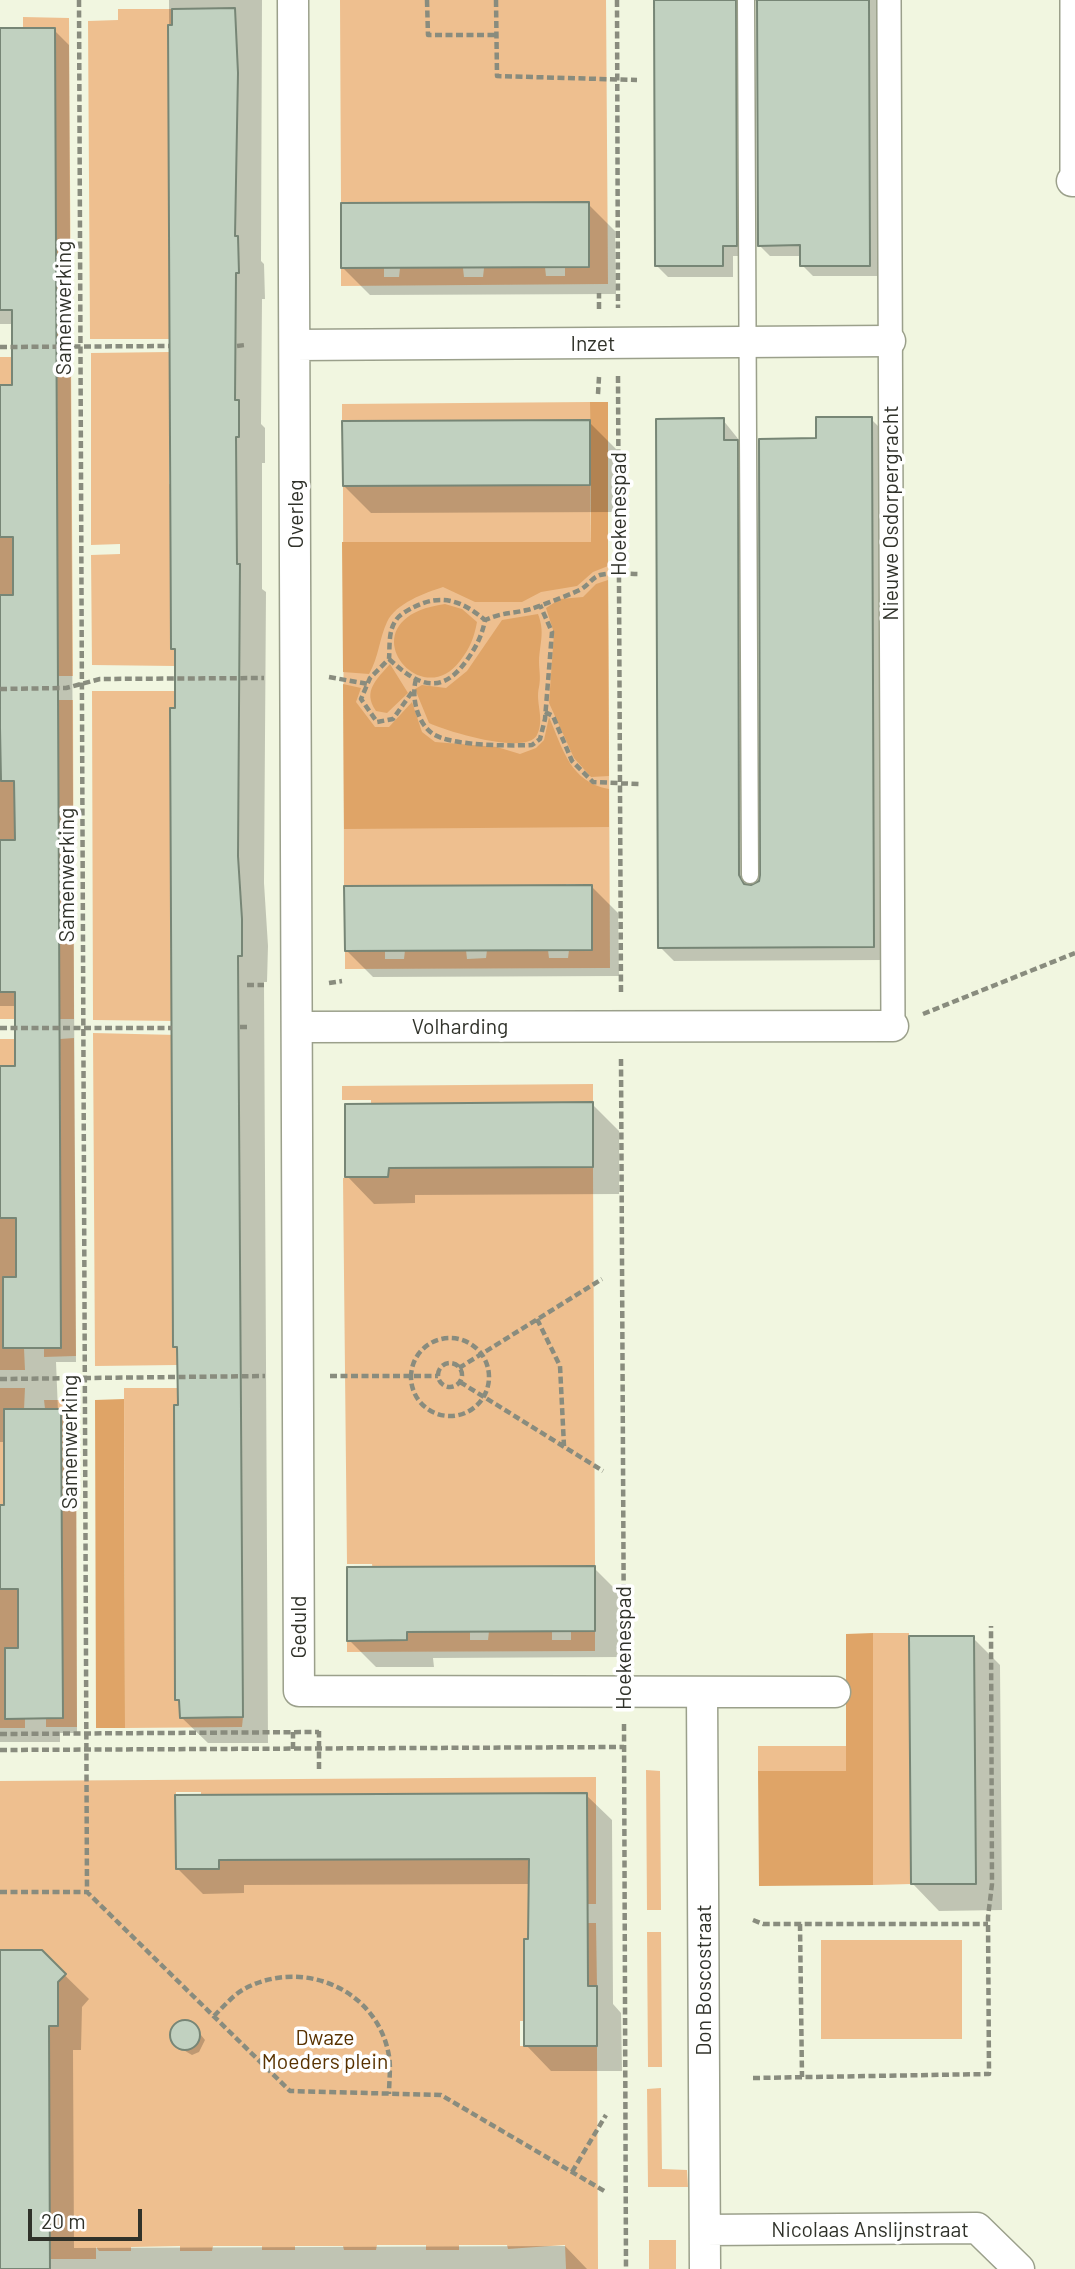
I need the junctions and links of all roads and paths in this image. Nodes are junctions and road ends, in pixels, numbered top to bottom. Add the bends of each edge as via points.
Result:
1 (79, 0) edge
2 (293, 0) edge
3 (427, 0) edge
4 (496, 0) edge
5 (617, 0) edge
6 (746, 0) edge
7 (889, 0) edge
8 (1072, 0) edge
9 (496, 35) junction
10 (617, 79) junction
11 (637, 80) dead end
12 (1073, 181) edge
13 (890, 341) junction
14 (748, 343) junction
15 (618, 344) junction
16 (244, 345) dead end
17 (295, 345) junction
18 (80, 346) junction
19 (169, 346) dead end
20 (237, 346) dead end
21 (0, 347) edge
22 (619, 574) junction
23 (639, 574) dead end
24 (540, 605) junction
25 (485, 620) junction
26 (389, 659) junction
27 (297, 678) junction
28 (416, 679) junction
29 (82, 684) junction
30 (0, 689) edge
31 (412, 692) junction
32 (545, 712) junction
33 (620, 784) junction
34 (639, 784) dead end
35 (750, 875) dead end
36 (1075, 953) edge
37 (893, 1026) junction
38 (84, 1027) junction
39 (240, 1027) dead end
40 (247, 1027) dead end
41 (299, 1027) junction
42 (0, 1028) edge
43 (172, 1028) dead end
44 (621, 1028) junction
45 (602, 1279) dead end
46 (537, 1320) junction
47 (481, 1354) junction
48 (459, 1368) junction
49 (299, 1376) junction
50 (411, 1376) junction
51 (438, 1376) junction
52 (86, 1378) junction
53 (0, 1379) edge
54 (460, 1382) junction
55 (483, 1396) junction
56 (564, 1446) junction
57 (603, 1471) dead end
58 (990, 1626) dead end
59 (624, 1691) junction
60 (702, 1692) junction
61 (835, 1692) dead end
62 (319, 1732) dead end
63 (87, 1733) junction
64 (0, 1734) edge
65 (624, 1747) junction
66 (87, 1749) junction
67 (0, 1750) edge
68 (0, 1892) edge
69 (87, 1892) junction
70 (752, 1920) dead end
71 (800, 1924) junction
72 (988, 1924) junction
73 (214, 2016) junction
74 (802, 2077) junction
75 (753, 2078) dead end
76 (389, 2094) junction
77 (606, 2115) dead end
78 (572, 2172) junction
79 (606, 2192) dead end
80 (705, 2230) junction
81 (626, 2269) edge
82 (705, 2269) edge
83 (1020, 2269) edge

1 - 18 path, Samenwerking
2 - 17 street, Overleg
3 - 9 path via 428,35
4 - 9 path
5 - 10 path, Hoekenespad
6 - 14 lane
7 - 13 street, Nieuwe Osdorpergracht
8 - 12 street
9 - 10 path via 497,76
10 - 11 path
10 - 15 path, Hoekenespad
13 - 14 street, Inzet
13 - 37 street, Nieuwe Osdorpergracht
14 - 15 street, Inzet
14 - 35 lane
15 - 17 street, Inzet
15 - 22 path, Hoekenespad
16 - 20 path
17 - 27 street, Overleg
18 - 19 path
18 - 21 path
18 - 29 path, Samenwerking
22 - 23 path
22 - 24 path via 592,579 582,589
22 - 33 path, Hoekenespad
24 - 25 path
24 - 32 path via 552,632
25 - 26 path via 468,605 448,598 427,601 396,620
25 - 28 path via 482,637 456,676 439,684
26 - 28 path
26 - 31 path via 370,678 361,699 368,713 377,722 393,719
27 - 29 path via 100,679
27 - 41 street, Overleg
28 - 31 path
29 - 30 path
29 - 38 path, Samenwerking
31 - 32 path via 422,724 435,735 458,740 532,745 540,739
32 - 33 path via 553,716 572,761 593,782
33 - 34 path
33 - 44 path, Hoekenespad
36 - 37 path
37 - 44 street
38 - 42 path
38 - 43 path
38 - 52 path, Samenwerking
39 - 40 path
41 - 44 street, Volharding
41 - 49 street, Geduld
44 - 59 path, Hoekenespad
45 - 46 path
46 - 47 path
46 - 56 path via 560,1366
47 - 48 path
47 - 50 path via 462,1340 438,1339 419,1353
47 - 55 path via 488,1375
48 - 51 path via 446,1364
48 - 54 path
49 - 50 path
49 - 52 path
49 - 59 street, Geduld via 299,1691
50 - 51 path
50 - 55 path via 418,1400 439,1414 464,1413
51 - 54 path via 446,1387
52 - 53 path
52 - 63 path, Samenwerking
54 - 55 path
55 - 56 path
56 - 57 path
58 - 72 path via 992,1884
59 - 60 street, Geduld
59 - 65 path, Hoekenespad
60 - 61 street, Geduld
60 - 80 street, Don Boscostraat
62 - 63 path
63 - 64 path
63 - 66 path, Samenwerking
65 - 66 path
65 - 81 path, Hoekenespad
66 - 67 path
66 - 69 path
68 - 69 path
69 - 73 path
70 - 71 path
71 - 72 path
71 - 74 path
72 - 74 path via 989,2074
73 - 76 path via 290,2091
73 - 76 path via 230,1999 259,1982 293,1975 327,1981 356,1998 378,2025 389,2057
74 - 75 path
76 - 78 path via 441,2095
77 - 78 path
78 - 79 path
80 - 82 street, Don Boscostraat
80 - 83 street, Nicolaas Anslijnstraat via 977,2228

